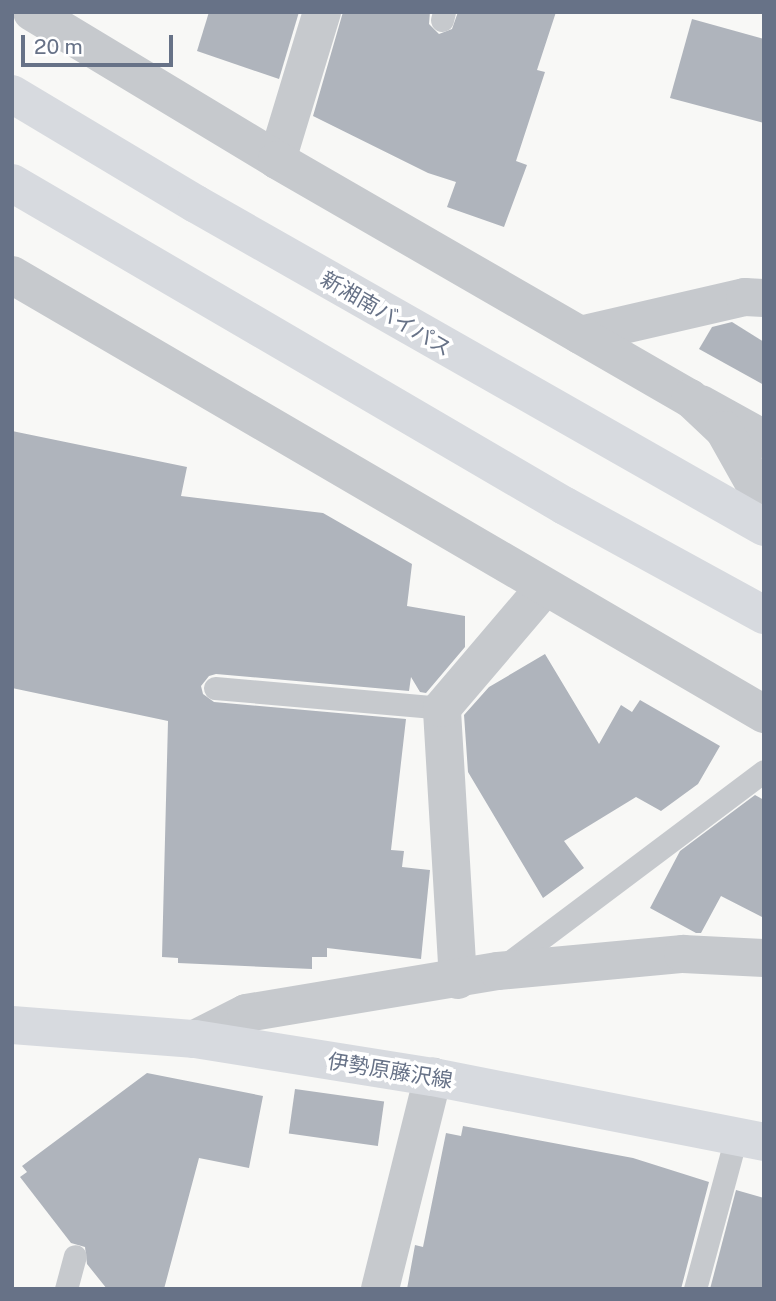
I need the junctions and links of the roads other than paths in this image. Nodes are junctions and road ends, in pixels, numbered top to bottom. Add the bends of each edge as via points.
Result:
1 (32, 12) edge
2 (322, 12) edge
3 (12, 94) edge
4 (277, 160) junction
5 (12, 183) edge
6 (12, 275) edge
7 (764, 298) edge
8 (580, 335) junction
9 (690, 398) junction
10 (764, 439) edge
11 (764, 501) edge
12 (764, 527) edge
13 (544, 588) junction
14 (764, 615) edge
15 (215, 688) dead end
16 (442, 708) junction
17 (764, 715) edge
18 (764, 771) edge
19 (764, 958) edge
20 (498, 971) junction
21 (457, 979) junction
22 (12, 1025) edge
23 (195, 1040) junction
24 (433, 1077) junction
25 (750, 1139) edge
26 (75, 1256) dead end
27 (66, 1289) edge
28 (380, 1289) edge
29 (695, 1289) edge

1 - 4 street
2 - 4 street
3 - 12 main road, 新湘南バイパス via 232,225
4 - 8 street
5 - 14 main road via 553,499
6 - 13 street
7 - 8 street via 746,297
8 - 9 street
9 - 10 street
9 - 11 street via 724,430
13 - 16 street
13 - 17 street
15 - 16 lane
16 - 21 street
18 - 20 lane
19 - 20 street via 683,954
20 - 21 street
21 - 23 street via 246,1013
22 - 23 main road, 伊勢原藤沢線
23 - 24 main road, 伊勢原藤沢線
24 - 25 main road, 伊勢原藤沢線
24 - 28 street
25 - 29 lane
26 - 27 lane

